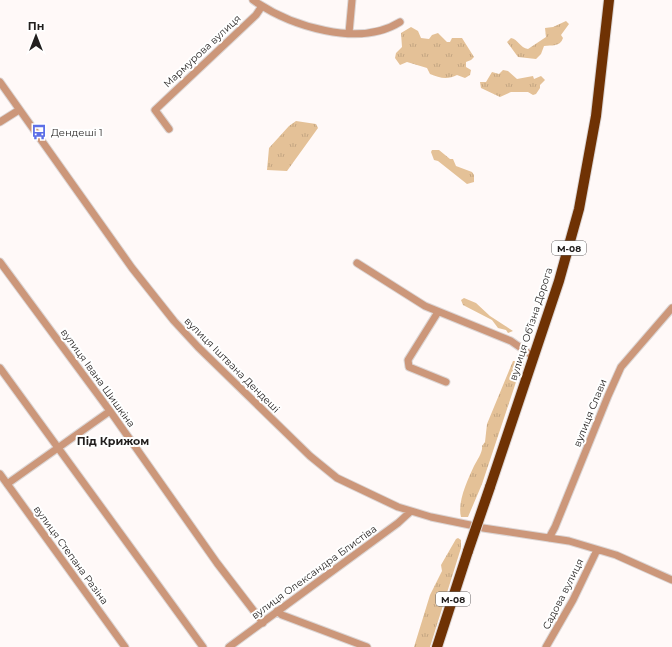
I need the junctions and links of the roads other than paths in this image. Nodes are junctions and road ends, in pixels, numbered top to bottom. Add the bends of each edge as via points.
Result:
1 (253, 0) edge
2 (352, 0) edge
3 (609, 0) edge
4 (262, 6) junction
5 (400, 22) dead end
6 (349, 33) junction
7 (0, 82) edge
8 (19, 110) junction
9 (0, 122) edge
10 (169, 128) dead end
11 (0, 262) edge
12 (357, 263) dead end
13 (672, 308) edge
14 (438, 312) junction
15 (534, 357) junction
16 (0, 368) edge
17 (446, 382) dead end
18 (110, 411) junction
19 (58, 447) junction
20 (0, 474) edge
21 (7, 484) junction
22 (410, 512) junction
23 (470, 525) dead end
24 (484, 528) dead end
25 (549, 538) junction
26 (597, 550) junction
27 (672, 580) edge
28 (277, 611) junction
29 (263, 623) junction
30 (125, 647) edge
31 (202, 647) edge
32 (229, 647) edge
33 (368, 647) edge
34 (437, 647) edge
35 (546, 647) edge

1 - 4 street
2 - 6 street
3 - 15 highway, вулиця Обʼїзна Дорога / М-08 via 596,116 579,209
4 - 6 street via 310,27
4 - 10 street, Мармурова вулиця via 256,15 155,110
5 - 6 street via 393,27 377,31
7 - 8 street, вулиця Іштвана Дендеші
8 - 9 street
8 - 22 street, вулиця Іштвана Дендеші via 146,287 198,348 324,468 345,482
11 - 18 street, вулиця Івана Шишкіна
12 - 14 street via 396,289
13 - 25 street, вулиця Слави via 621,367 556,527
14 - 15 street via 511,341
14 - 17 street via 408,363 409,367
15 - 34 highway, вулиця Обʼїзна Дорога / М-08, bridge
16 - 19 street
18 - 19 street
18 - 29 street, вулиця Івана Шишкіна
19 - 21 street
19 - 31 street
20 - 21 street, вулиця Степана Разіна
21 - 30 street, вулиця Степана Разіна
22 - 23 street, вулиця Іштвана Дендеші
22 - 28 street, вулиця Олександра Блистіва
24 - 25 street
25 - 26 street
26 - 27 street via 616,555
26 - 35 street, Садова вулиця via 573,600
28 - 29 street, вулиця Олександра Блистіва
28 - 33 street
29 - 32 street, вулиця Олександра Блистіва

